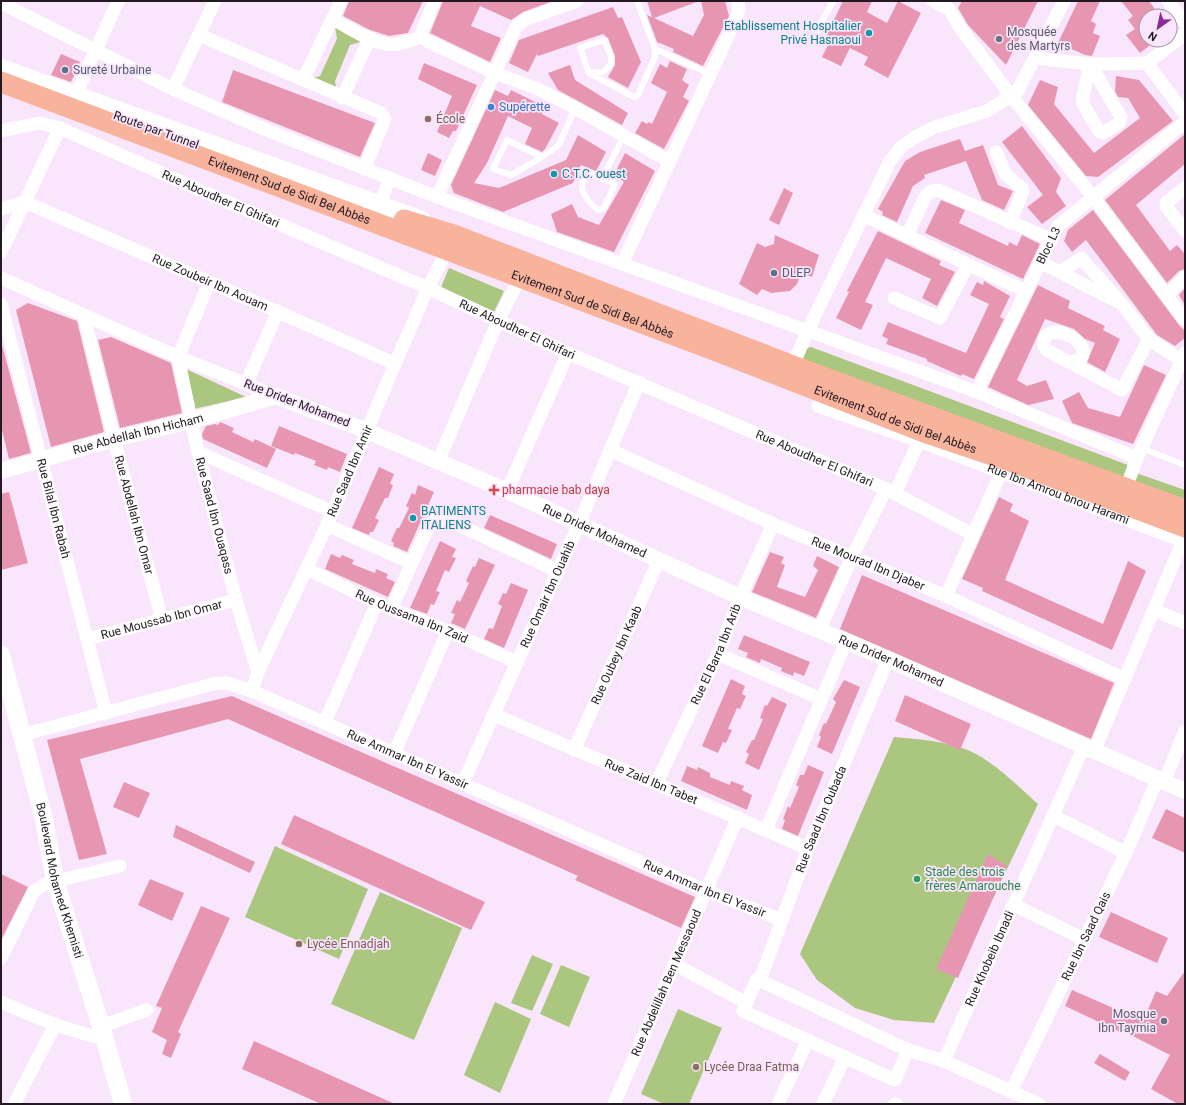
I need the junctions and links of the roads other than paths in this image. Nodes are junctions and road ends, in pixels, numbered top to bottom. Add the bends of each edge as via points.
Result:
1 (118, 1) edge
2 (215, 1) edge
3 (341, 1) edge
4 (435, 1) edge
5 (577, 1) edge
6 (637, 1) edge
7 (738, 1) edge
8 (833, 1) edge
9 (933, 1) edge
10 (1064, 1) edge
11 (1168, 1) edge
12 (1, 3) edge
13 (951, 5) edge
14 (18, 6) edge
15 (332, 19) junction
16 (1185, 22) edge
17 (817, 31) dead end
18 (1185, 34) edge
19 (199, 35) junction
20 (422, 37) junction
21 (370, 38) junction
22 (96, 49) junction
23 (655, 49) junction
24 (1035, 58) junction
25 (1090, 64) junction
26 (1147, 64) junction
27 (1, 68) edge
28 (1, 73) edge
29 (495, 73) junction
30 (589, 73) junction
31 (710, 74) junction
32 (303, 80) junction
33 (1, 82) edge
34 (1, 88) edge
35 (173, 89) junction
36 (75, 96) junction
37 (1012, 97) junction
38 (342, 98) junction
39 (575, 108) junction
40 (1185, 114) edge
41 (1185, 122) edge
42 (60, 128) junction
43 (1, 131) edge
44 (623, 137) junction
45 (996, 152) dead end
46 (542, 157) junction
47 (669, 161) junction
48 (364, 169) junction
49 (390, 178) junction
50 (602, 179) junction
51 (1185, 188) edge
52 (437, 197) junction
53 (1092, 197) junction
54 (25, 202) junction
55 (380, 204) junction
56 (1, 209) edge
57 (863, 215) junction
58 (1010, 223) junction
59 (1185, 231) edge
60 (907, 236) junction
61 (1050, 239) junction
62 (447, 242) junction
63 (1, 252) edge
64 (1040, 262) junction
65 (622, 264) junction
66 (968, 265) junction
67 (1060, 272) junction
68 (1, 278) edge
69 (520, 278) junction
70 (1185, 278) edge
71 (209, 283) junction
72 (428, 288) junction
73 (1025, 291) junction
74 (1167, 295) junction
75 (894, 298) dead end
76 (1, 304) edge
77 (1122, 304) junction
78 (278, 311) junction
79 (84, 316) junction
80 (1185, 320) edge
81 (498, 321) junction
82 (807, 332) junction
83 (1149, 339) junction
84 (568, 353) junction
85 (178, 357) junction
86 (1184, 358) edge
87 (1069, 362) dead end
88 (395, 364) junction
89 (793, 366) junction
90 (639, 382) junction
91 (246, 384) junction
92 (977, 392) junction
93 (276, 396) junction
94 (818, 406) dead end
95 (190, 421) junction
96 (367, 431) junction
97 (921, 436) junction
98 (114, 439) junction
99 (610, 450) junction
100 (198, 452) junction
101 (1139, 453) junction
102 (40, 460) junction
103 (438, 462) junction
104 (1185, 465) edge
105 (1004, 467) junction
106 (1, 471) edge
107 (1126, 488) junction
108 (507, 491) junction
109 (890, 491) junction
110 (1185, 510) edge
111 (333, 512) junction
112 (579, 524) junction
113 (773, 524) junction
114 (327, 525) junction
115 (972, 534) junction
116 (1184, 537) edge
117 (852, 557) junction
118 (659, 560) junction
119 (411, 563) junction
120 (307, 569) junction
121 (558, 571) junction
122 (946, 596) junction
123 (740, 597) junction
124 (236, 600) junction
125 (377, 603) junction
126 (391, 609) junction
127 (1154, 610) junction
128 (162, 620) junction
129 (1185, 623) edge
130 (448, 631) junction
131 (819, 631) junction
132 (87, 639) junction
133 (846, 642) junction
134 (718, 654) junction
135 (1, 655) edge
136 (888, 660) junction
137 (516, 662) junction
138 (258, 672) junction
139 (1125, 679) junction
140 (4, 681) edge
141 (252, 691) junction
142 (821, 699) junction
143 (106, 713) junction
144 (493, 714) junction
145 (325, 722) junction
146 (1185, 731) edge
147 (22, 735) junction
148 (1089, 748) junction
149 (574, 750) junction
150 (394, 754) junction
151 (1161, 780) junction
152 (463, 783) junction
153 (656, 784) junction
154 (1185, 791) edge
155 (1054, 816) junction
156 (738, 817) junction
157 (766, 830) junction
158 (808, 849) junction
159 (1126, 853) junction
160 (120, 866) dead end
161 (55, 881) junction
162 (706, 891) junction
163 (1014, 905) junction
164 (782, 920) junction
165 (1084, 940) junction
166 (1, 958) edge
167 (674, 964) junction
168 (760, 980) junction
169 (1, 1002) edge
170 (746, 1003) junction
171 (146, 1010) dead end
172 (56, 1025) junction
173 (102, 1032) junction
174 (808, 1040) junction
175 (908, 1050) junction
176 (845, 1057) junction
177 (944, 1061) junction
178 (1011, 1092) junction
179 (1030, 1102) edge
180 (14, 1104) edge
181 (123, 1104) edge
182 (614, 1104) edge
183 (778, 1104) edge
184 (823, 1104) edge

1 - 22 street
2 - 19 street
3 - 15 street
4 - 20 street via 422,31
5 - 29 street via 520,22
6 - 23 lane
7 - 31 street via 736,19
8 - 17 lane
9 - 13 street
10 - 24 street
11 - 16 street
12 - 14 street
13 - 37 street via 961,29
14 - 22 street
15 - 21 street
15 - 32 street
18 - 26 street
19 - 32 street
19 - 35 street
20 - 21 street via 398,44 388,44
20 - 29 street
21 - 38 street
22 - 35 street
22 - 36 street
23 - 30 lane via 655,57 636,98
23 - 31 lane
24 - 25 street
24 - 37 street via 1022,87
25 - 25 street via 1083,104 1103,134 1119,123 1121,117
25 - 26 street
26 - 40 street
27 - 36 main road
28 - 62 highway, Route par Tunnel via 372,210
29 - 39 street via 538,89
29 - 52 street
30 - 30 lane via 603,72 611,64 611,56 604,40 580,48
31 - 47 street
32 - 38 street
33 - 62 highway, Evitement Sud de Sidi Bel Abbès
34 - 62 main road via 404,239
35 - 48 street via 264,130
36 - 55 main road
37 - 53 street
37 - 57 street via 987,111 936,127 901,148 881,177
38 - 48 street via 384,116 385,119
39 - 44 street
39 - 46 lane via 559,146
41 - 53 street, Bloc L3
42 - 43 street, Rue Aboudher El Ghifari via 39,123
42 - 54 street
42 - 72 street, Rue Aboudher El Ghifari
44 - 47 street
44 - 50 lane
45 - 58 street via 1006,174 1023,191
46 - 46 lane via 507,140 493,169 511,175
47 - 65 street
48 - 49 street
49 - 52 street
49 - 55 street
50 - 50 lane via 615,184 604,208 599,210 594,208 582,184 588,172
51 - 59 street via 1167,202 1166,206
52 - 65 street
53 - 61 street, Bloc L3 via 1062,222
53 - 74 street
54 - 56 street
54 - 63 street
54 - 71 street, Rue Zoubeir Ibn Aouam
55 - 62 main road via 425,221
57 - 60 street
57 - 82 street
58 - 60 street via 938,190 931,191 925,197
58 - 61 street
60 - 66 street
61 - 64 street, Bloc L3
62 - 69 highway, Evitement Sud de Sidi Bel Abbès
62 - 72 street, Rue Saad Ibn Amir
62 - 89 highway, Evitement Sud de Sidi Bel Abbès
64 - 67 street
64 - 73 street, Bloc L3
65 - 82 street
66 - 73 street
66 - 75 street via 940,318
67 - 77 street
67 - 77 street via 1081,258
68 - 79 street, Rue Drider Mohamed
69 - 81 street
69 - 97 highway, Evitement Sud de Sidi Bel Abbès
70 - 74 street
71 - 78 street, Rue Zoubeir Ibn Aouam
71 - 85 street
72 - 81 street, Rue Aboudher El Ghifari
72 - 88 street, Rue Saad Ibn Amir
73 - 92 street, Bloc L3
74 - 80 street
76 - 102 street, Rue Bilal Ibn Rabah
77 - 83 street
78 - 88 street, Rue Zoubeir Ibn Aouam
78 - 91 street
79 - 85 street, Rue Drider Mohamed
79 - 98 street, Rue Abdellah Ibn Omar
81 - 84 street, Rue Aboudher El Ghifari
81 - 103 street
82 - 89 street
82 - 92 street
83 - 86 street
83 - 87 street via 1122,390
84 - 90 street, Rue Aboudher El Ghifari
84 - 108 street
85 - 91 street, Rue Drider Mohamed
85 - 95 street, Rue Saad Ibn Ouaqass
86 - 101 street
88 - 96 street, Rue Saad Ibn Amir
89 - 107 highway, Evitement Sud de Sidi Bel Abbès
90 - 99 street, Rue Omair Ibn Ouahib
90 - 109 street, Rue Aboudher El Ghifari
91 - 93 street, Rue Drider Mohamed
92 - 101 street
93 - 95 street, Rue Abdellah Ibn Hicham
93 - 96 street, Rue Drider Mohamed
94 - 97 street
95 - 98 street, Rue Abdellah Ibn Hicham
95 - 100 street, Rue Saad Ibn Ouaqass
96 - 103 street, Rue Drider Mohamed
96 - 111 street, Rue Saad Ibn Amir
97 - 105 highway, Evitement Sud de Sidi Bel Abbès
97 - 109 street
98 - 102 street, Rue Abdellah Ibn Hicham
98 - 128 street, Rue Abdellah Ibn Omar
99 - 112 street, Rue Omair Ibn Ouahib
99 - 113 street, Rue Mourad Ibn Djaber
100 - 111 street
100 - 124 street, Rue Saad Ibn Ouaqass
101 - 104 lane
101 - 107 street
102 - 106 street, Rue Abdellah Ibn Hicham
102 - 132 street, Rue Bilal Ibn Rabah
103 - 108 street, Rue Drider Mohamed
105 - 115 street
105 - 116 highway, Evitement Sud de Sidi Bel Abbès
107 - 110 highway, Evitement Sud de Sidi Bel Abbès
108 - 112 street, Rue Drider Mohamed
109 - 115 street, Rue Aboudher El Ghifari
109 - 117 street
111 - 114 street, Rue Saad Ibn Amir
112 - 118 street, Rue Drider Mohamed
112 - 121 street, Rue Omair Ibn Ouahib
113 - 117 street, Rue Mourad Ibn Djaber
113 - 123 street, Rue El Barra Ibn Arib
114 - 119 street
114 - 120 street, Rue Saad Ibn Amir
115 - 122 street
116 - 127 street, Rue Khobeib Ibnadi
117 - 122 street, Rue Mourad Ibn Djaber
117 - 131 street
118 - 123 street, Rue Drider Mohamed
118 - 149 street, Rue Oubey Ibn Kaab
119 - 121 street via 430,524 440,519 452,522
119 - 126 street
120 - 125 street, Rue Oussama Ibn Zaid
120 - 138 street, Rue Saad Ibn Amir
121 - 137 street, Rue Omair Ibn Ouahib
122 - 139 street, Rue Mourad Ibn Djaber
123 - 131 street, Rue Drider Mohamed
123 - 134 street, Rue El Barra Ibn Arib
124 - 128 street, Rue Moussab Ibn Omar
124 - 138 street, Rue Saad Ibn Ouaqass
125 - 126 street, Rue Oussama Ibn Zaid
125 - 145 street
126 - 130 street, Rue Oussama Ibn Zaid
127 - 129 street
127 - 139 street, Rue Khobeib Ibnadi
128 - 132 street, Rue Moussab Ibn Omar
130 - 137 street, Rue Oussama Ibn Zaid
130 - 150 street
131 - 133 street, Rue Drider Mohamed
132 - 143 street, Rue Bilal Ibn Rabah
133 - 136 street, Rue Drider Mohamed
133 - 142 street
134 - 142 street
134 - 153 street, Rue El Barra Ibn Arib
135 - 140 main road, Boulevard Mohamed Khemisti
136 - 148 street, Rue Drider Mohamed
136 - 158 street, Rue Saad Ibn Oubada
137 - 144 street, Rue Omair Ibn Ouahib
138 - 141 street, Rue Saad Ibn Amir
139 - 148 street, Rue Khobeib Ibnadi
140 - 147 main road, Boulevard Mohamed Khemisti
141 - 143 street, Rue Ammar Ibn El Yassir via 227,683 217,683
141 - 145 street, Rue Ammar Ibn El Yassir
142 - 157 street
143 - 147 street, Rue Ammar Ibn El Yassir
144 - 149 street, Rue Zaid Ibn Tabet
144 - 152 street, Rue Omair Ibn Ouahib
145 - 150 street, Rue Ammar Ibn El Yassir
146 - 151 street, Rue Ibn Saad Qais
147 - 161 main road, Boulevard Mohamed Khemisti via 44,819
148 - 151 street, Rue Drider Mohamed
148 - 155 street, Rue Khobeib Ibnadi
149 - 153 street, Rue Zaid Ibn Tabet
150 - 152 street, Rue Ammar Ibn El Yassir
151 - 154 street, Rue Drider Mohamed
151 - 159 street, Rue Ibn Saad Qais
152 - 162 street, Rue Ammar Ibn El Yassir
153 - 156 street, Rue Zaid Ibn Tabet
155 - 159 street
155 - 163 street, Rue Khobeib Ibnadi
156 - 157 street, Rue Zaid Ibn Tabet
156 - 162 street, Rue Abdelillah Ben Messaoud
157 - 158 street, Rue Zaid Ibn Tabet
158 - 164 street, Rue Saad Ibn Oubada
159 - 165 street, Rue Ibn Saad Qais
160 - 161 street
161 - 166 street via 41,886 31,894
161 - 173 main road, Boulevard Mohamed Khemisti
162 - 164 street, Rue Ammar Ibn El Yassir
162 - 167 street, Rue Abdelillah Ben Messaoud
163 - 165 street
163 - 177 street, Rue Khobeib Ibnadi
164 - 168 street, Rue Saad Ibn Oubada
165 - 178 street, Rue Ibn Saad Qais
167 - 170 street
167 - 182 street, Rue Abdelillah Ben Messaoud
168 - 170 street, Rue Saad Ibn Oubada via 757,979
168 - 175 street
169 - 172 street
170 - 174 street via 743,1011
171 - 173 street
172 - 173 street via 87,1035
172 - 180 street
173 - 181 main road, Boulevard Mohamed Khemisti
174 - 176 street
174 - 183 street
175 - 176 street via 895,1080
175 - 177 street
176 - 184 street
177 - 178 street
178 - 179 street

